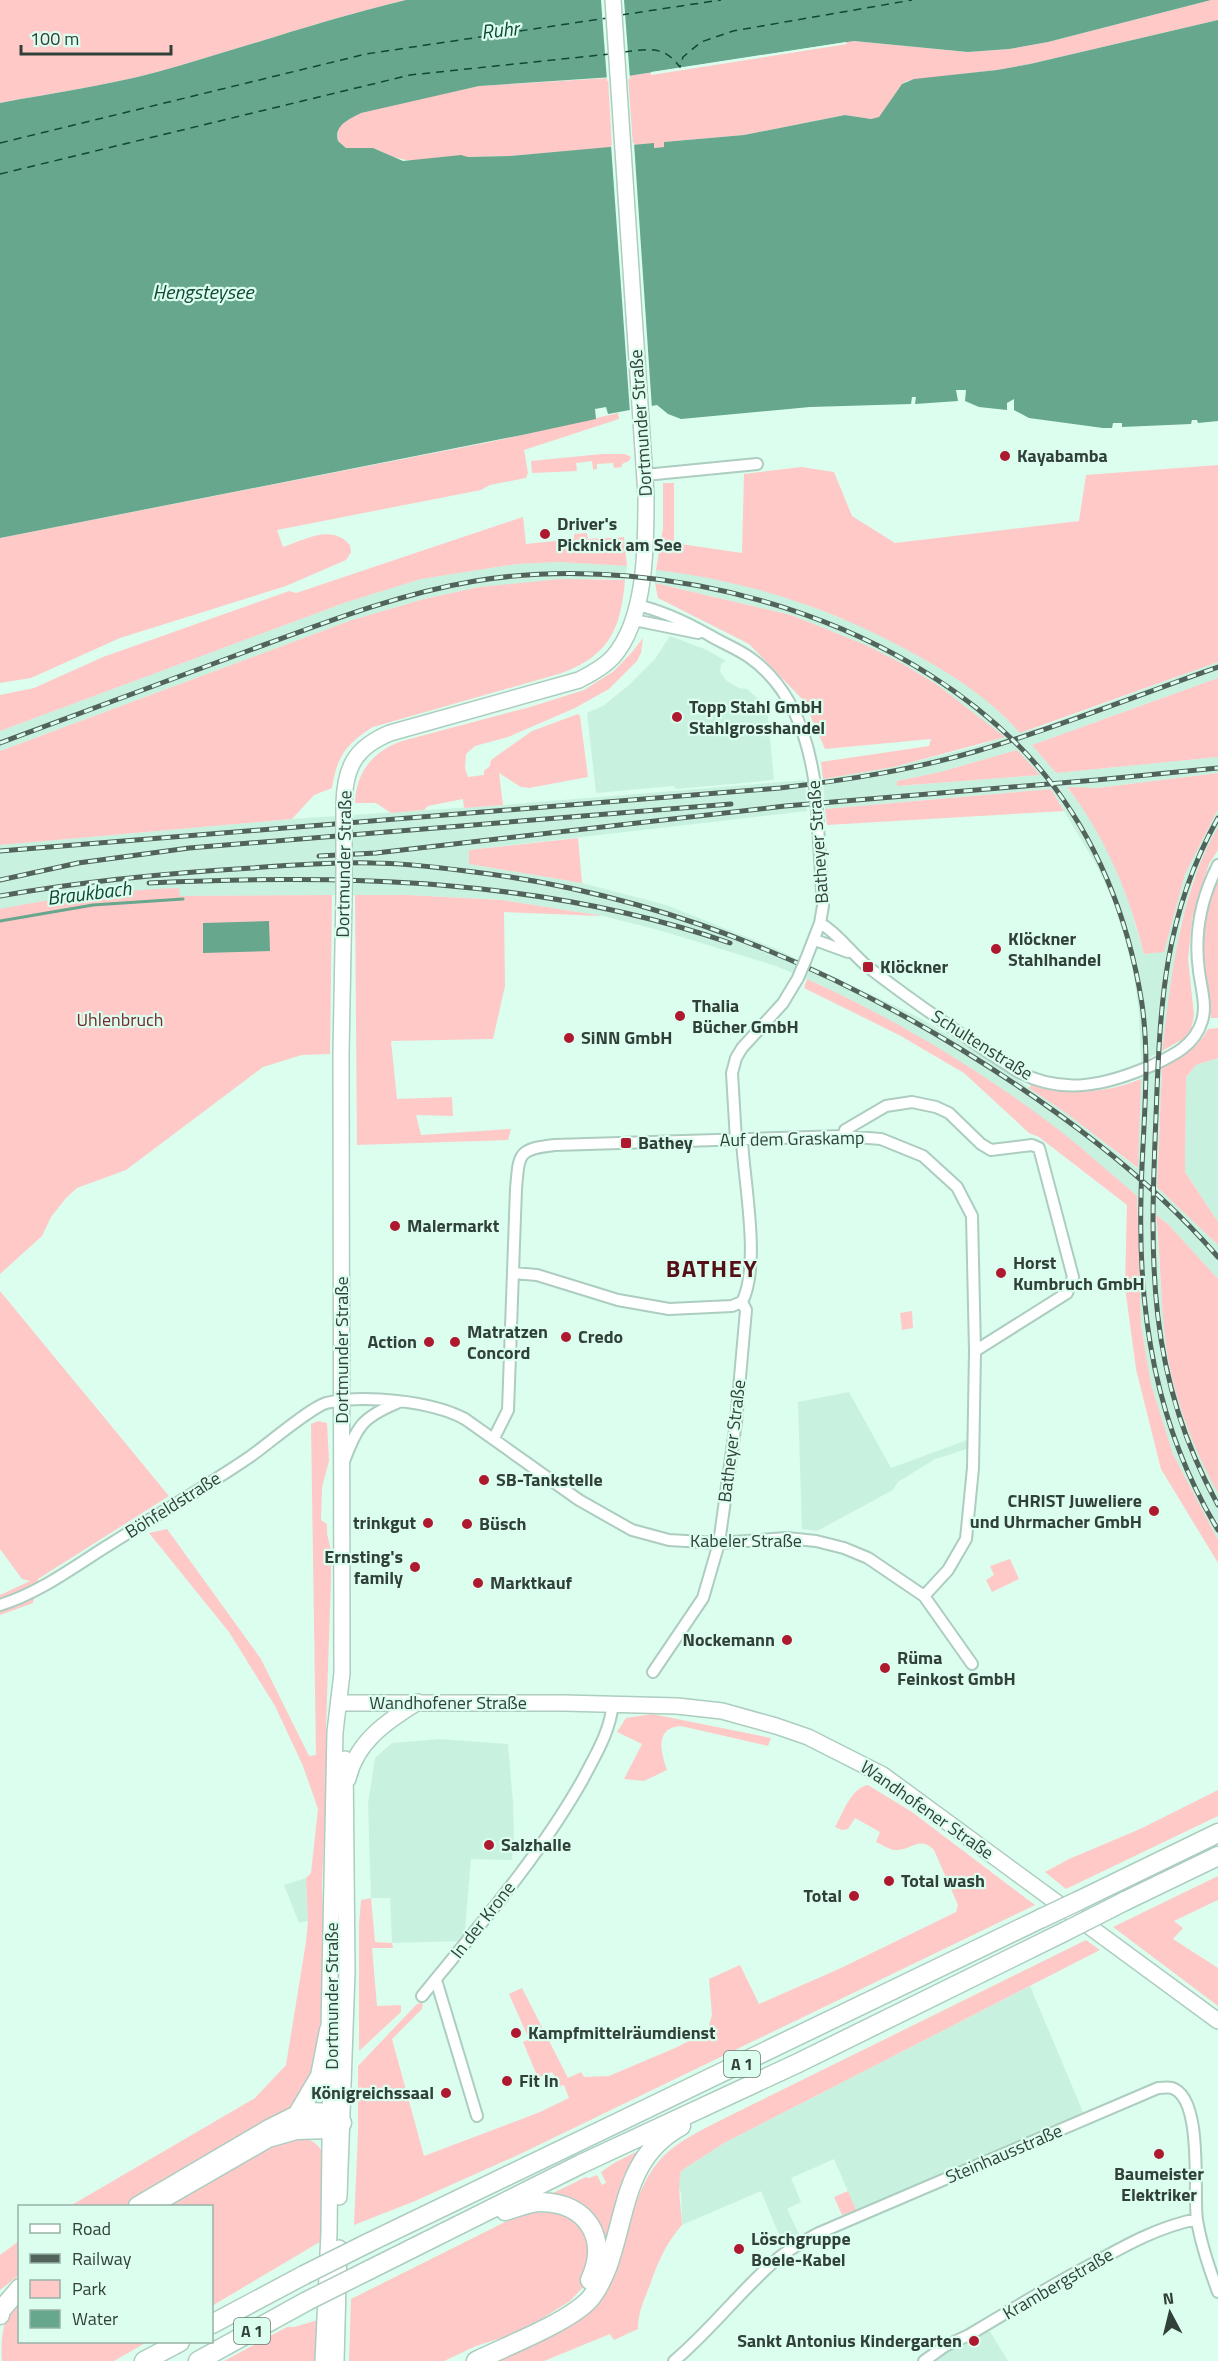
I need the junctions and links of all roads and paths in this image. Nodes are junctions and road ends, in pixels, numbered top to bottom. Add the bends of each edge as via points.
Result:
1 (613, 0) edge
2 (757, 464) dead end
3 (645, 475) junction
4 (635, 612) junction
5 (1218, 865) edge
6 (820, 923) junction
7 (815, 940) junction
8 (851, 953) junction
9 (843, 1136) junction
10 (739, 1140) junction
11 (513, 1273) junction
12 (742, 1302) junction
13 (975, 1351) junction
14 (341, 1401) junction
15 (400, 1402) junction
16 (494, 1438) junction
17 (343, 1464) junction
18 (719, 1543) junction
19 (924, 1596) junction
20 (0, 1605) edge
21 (972, 1664) dead end
22 (653, 1671) dead end
23 (418, 1701) junction
24 (340, 1702) junction
25 (613, 1703) junction
26 (345, 1794) junction
27 (1218, 1833) edge
28 (1218, 1856) edge
29 (436, 1980) junction
30 (422, 1996) dead end
31 (1218, 2021) edge
32 (330, 2030) junction
33 (798, 2063) junction
34 (297, 2115) junction
35 (477, 2116) dead end
36 (334, 2122) junction
37 (140, 2205) edge
38 (152, 2205) edge
39 (1197, 2219) junction
40 (462, 2223) junction
41 (18, 2280) edge
42 (18, 2290) edge
43 (1218, 2292) edge
44 (0, 2296) edge
45 (0, 2315) edge
46 (213, 2323) edge
47 (178, 2343) edge
48 (144, 2361) edge
49 (198, 2361) edge
50 (323, 2361) edge
51 (336, 2361) edge
52 (462, 2361) edge
53 (476, 2361) edge
54 (674, 2361) edge
55 (924, 2361) edge

1 - 3 main road, Dortmunder Straße
2 - 3 street
3 - 4 main road, Dortmunder Straße via 645,540
4 - 6 street, Batheyer Straße, bridge via 707,634 752,659 777,685 802,728 811,759 824,906
4 - 14 main road, Dortmunder Straße, bridge via 621,646 592,674 579,681 390,733 367,744 349,768 344,803
5 - 8 street, Schultenstraße via 1203,901 1198,927 1203,1018 1189,1044 1120,1079 1091,1085 1058,1084 1030,1077 928,1012
6 - 7 street, Batheyer Straße
6 - 8 street, Schultenstraße via 830,928
7 - 8 street, Schultenstraße
7 - 10 street, Batheyer Straße, bridge via 783,1003 736,1058 732,1073
9 - 10 street, Auf dem Graskamp
9 - 13 street, Auf dem Graskamp via 881,1139 909,1149 937,1167 961,1192 973,1224
9 - 13 street via 849,1126 905,1102 943,1110 991,1150 1032,1145 1039,1148 1073,1277 1067,1293
10 - 11 street, Auf dem Graskamp via 555,1145 525,1151 518,1170
10 - 12 street, Batheyer Straße via 750,1245 748,1289
11 - 12 street via 537,1275 669,1310
11 - 16 street, Auf dem Graskamp via 508,1410
12 - 18 street, Batheyer Straße via 746,1310 736,1422
13 - 19 street, Auf dem Graskamp via 973,1468 966,1539 948,1570
14 - 15 street, Kabeler Straße
14 - 17 main road, Dortmunder Straße
14 - 20 street, Böhfeldstraße via 318,1407 240,1463 45,1584
15 - 16 street, Kabeler Straße via 446,1410
15 - 17 street via 364,1420
16 - 18 street, Kabeler Straße via 596,1511 632,1530 669,1540
17 - 24 main road, Dortmunder Straße
18 - 19 street, Kabeler Straße via 787,1538 844,1548 868,1558
18 - 22 street, Batheyer Straße via 703,1599
19 - 21 street, Kabeler Straße
23 - 24 main road, Wandhofener Straße
23 - 25 main road, Wandhofener Straße
23 - 26 main road via 382,1725 366,1742 349,1775
24 - 26 main road, Dortmunder Straße
24 - 32 main road, Dortmunder Straße via 335,1732
25 - 29 street, In der Krone via 608,1730 563,1814
25 - 31 main road, Wandhofener Straße via 722,1712 808,1737 858,1761 905,1790
26 - 36 main road, Dortmunder Straße via 347,1972
27 - 46 highway, A 1, bridge via 304,2274
28 - 33 highway, A 1, bridge
29 - 30 street, In der Krone
29 - 35 street
32 - 34 highway via 320,2076
32 - 36 main road, Dortmunder Straße
33 - 40 highway, A 1
33 - 53 highway via 674,2130 649,2152 633,2177 613,2251 589,2299 568,2316
34 - 36 highway via 309,2112
34 - 37 highway
36 - 38 highway via 268,2138
36 - 50 main road, Dortmunder Straße
36 - 51 main road, Dortmunder Straße
39 - 43 street, Steinhausstraße via 1205,2259
39 - 54 street, Steinhausstraße via 1195,2143 1190,2114 1182,2095 1172,2088 1158,2088 795,2246
39 - 55 street, Krambergstraße via 1172,2224 1131,2242 956,2339
40 - 49 highway, A 1, bridge
40 - 52 highway via 540,2202 567,2206 587,2221 598,2241 597,2264 590,2282 562,2311
41 - 44 highway
42 - 45 highway
47 - 48 highway

